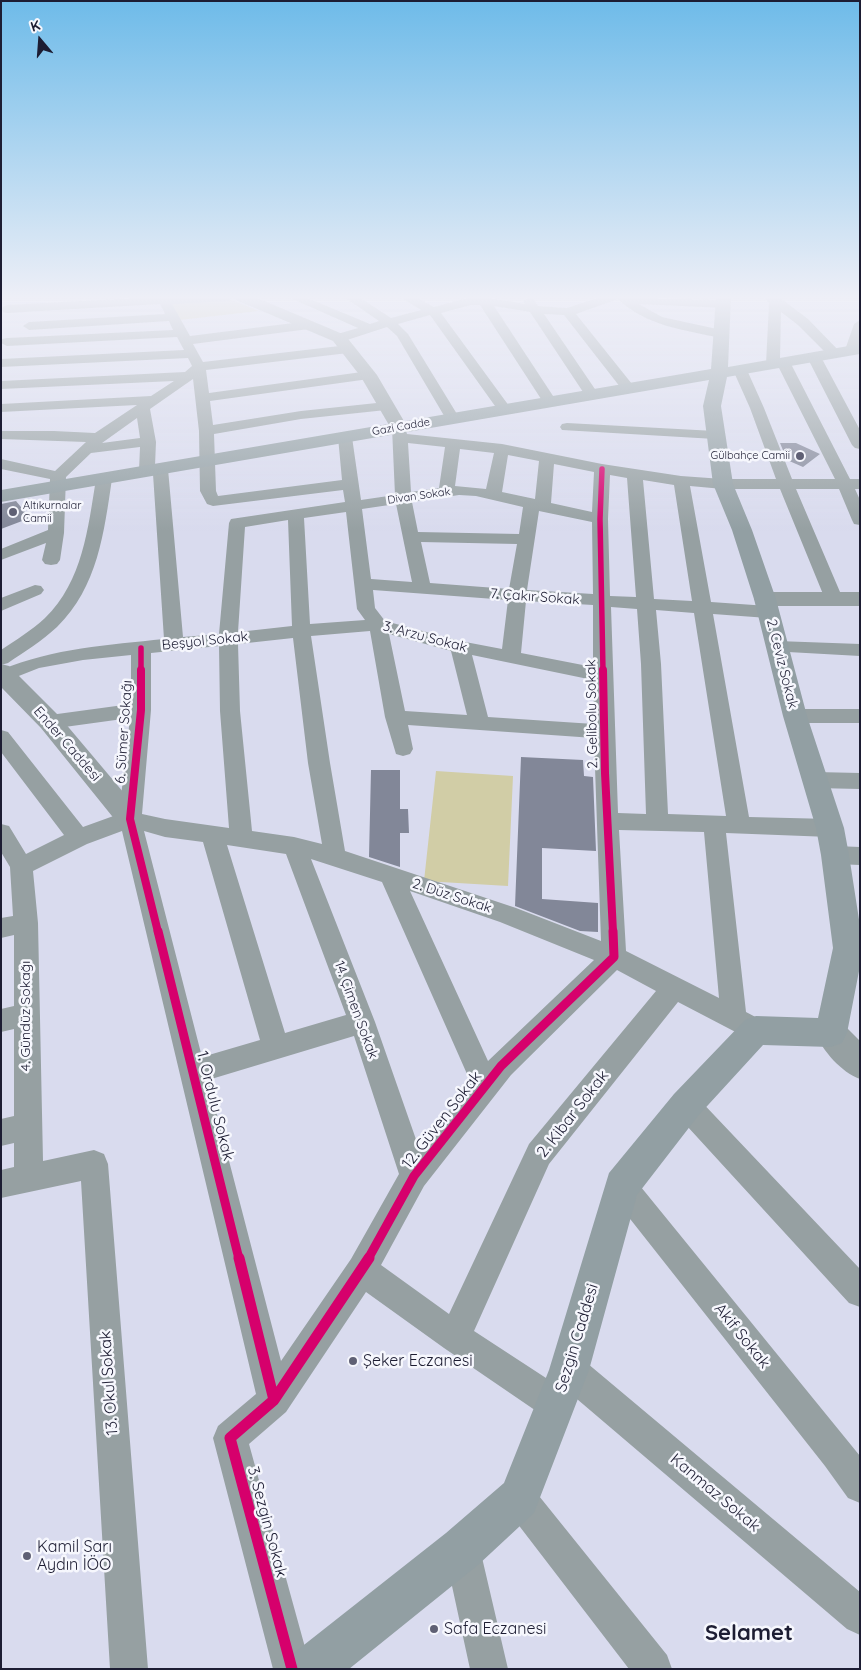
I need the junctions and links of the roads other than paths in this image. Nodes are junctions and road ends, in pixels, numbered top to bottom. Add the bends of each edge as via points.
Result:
1 (103, 375) edge
2 (182, 375) edge
3 (196, 375) edge
4 (369, 375) joint
5 (427, 375) edge
6 (479, 375) edge
7 (535, 375) edge
8 (578, 375) edge
9 (618, 375) edge
10 (713, 375) edge
11 (728, 375) edge
12 (732, 375) edge
13 (785, 375) edge
14 (823, 375) edge
15 (1, 385) edge
16 (629, 389) junction
17 (592, 395) junction
18 (203, 398) junction
19 (557, 401) junction
20 (148, 404) junction
21 (386, 406) junction
22 (1, 408) edge
23 (505, 410) junction
24 (453, 419) junction
25 (567, 427) junction
26 (206, 430) junction
27 (399, 433) junction
28 (1, 435) edge
29 (715, 435) junction
30 (344, 437) junction
31 (99, 438) junction
32 (148, 442) junction
33 (453, 443) junction
34 (860, 445) edge
35 (502, 449) junction
36 (87, 450) junction
37 (547, 457) junction
38 (566, 460) junction
39 (207, 461) junction
40 (1, 464) edge
41 (602, 469) junction
42 (154, 470) junction
43 (635, 475) junction
44 (104, 479) junction
45 (57, 481) junction
46 (681, 481) junction
47 (350, 484) junction
48 (723, 484) junction
49 (786, 484) junction
50 (852, 484) edge
51 (446, 492) junction
52 (493, 495) junction
53 (1, 496) edge
54 (404, 498) junction
55 (352, 505) junction
56 (537, 506) junction
57 (296, 514) junction
58 (600, 519) junction
59 (860, 520) edge
60 (56, 533) junction
61 (411, 537) junction
62 (525, 539) junction
63 (1, 555) edge
64 (51, 560) dead end
65 (362, 584) junction
66 (422, 589) junction
67 (35, 590) dead end
68 (517, 596) junction
69 (834, 599) junction
70 (860, 599) edge
71 (602, 601) junction
72 (646, 604) junction
73 (1, 605) edge
74 (767, 605) junction
75 (701, 608) junction
76 (378, 625) junction
77 (301, 630) junction
78 (228, 639) junction
79 (174, 644) junction
80 (460, 647) junction
81 (777, 647) junction
82 (141, 648) junction
83 (860, 650) edge
84 (511, 658) junction
85 (2, 671) edge
86 (603, 674) junction
87 (141, 710) junction
88 (795, 716) junction
89 (860, 716) edge
90 (395, 717) junction
91 (50, 722) junction
92 (480, 722) junction
93 (604, 732) junction
94 (2, 738) edge
95 (403, 749) dead end
96 (815, 780) junction
97 (860, 781) edge
98 (130, 818) junction
99 (608, 821) junction
100 (657, 822) junction
101 (714, 824) junction
102 (739, 825) junction
103 (830, 828) junction
104 (212, 834) junction
105 (241, 837) junction
106 (79, 838) junction
107 (294, 846) junction
108 (9, 852) edge
109 (835, 855) junction
110 (860, 856) edge
111 (335, 857) junction
112 (391, 876) junction
113 (14, 926) edge
114 (854, 948) edge
115 (614, 957) junction
116 (675, 987) junction
117 (26, 1015) junction
118 (1, 1021) edge
119 (362, 1022) junction
120 (745, 1025) junction
121 (276, 1048) junction
122 (850, 1048) edge
123 (192, 1072) junction
124 (486, 1086) junction
125 (686, 1105) junction
126 (14, 1129) edge
127 (414, 1176) junction
128 (15, 1181) edge
129 (622, 1186) junction
130 (362, 1270) junction
131 (860, 1292) edge
132 (455, 1337) junction
133 (563, 1388) junction
134 (274, 1400) junction
135 (860, 1486) edge
136 (519, 1498) junction
137 (462, 1549) junction
138 (860, 1616) edge
139 (129, 1669) edge
140 (292, 1669) edge
141 (312, 1669) edge
142 (489, 1669) edge
143 (653, 1669) edge

1 - 15 street
2 - 20 street
3 - 18 street
4 - 18 street
4 - 21 street
5 - 24 street
6 - 23 street
7 - 19 street
8 - 17 street
9 - 16 street
10 - 16 main road, Gazi Cadde
11 - 29 main road, 2. Ceviz Sokak via 712,406
12 - 49 street via 757,408
13 - 50 street
14 - 34 street
16 - 17 main road, Gazi Cadde
17 - 19 main road, Gazi Cadde
18 - 26 street
19 - 23 main road, Gazi Cadde
19 - 25 street
20 - 22 street
20 - 31 street
20 - 32 street
21 - 26 street
21 - 27 street
23 - 24 main road, Gazi Cadde
24 - 27 main road, Gazi Cadde
25 - 29 street
25 - 38 street
26 - 39 street
27 - 30 main road, Gazi Cadde
27 - 33 street
27 - 54 street
28 - 31 street
29 - 48 main road, 2. Ceviz Sokak
30 - 39 main road, Gazi Cadde
30 - 47 street, 3. Arzu Sokak
31 - 36 street
32 - 36 street
32 - 42 street
33 - 35 street
33 - 51 street
35 - 37 street
35 - 52 street
36 - 45 street
37 - 38 street
37 - 56 street
38 - 41 street
39 - 42 main road, Gazi Cadde
39 - 47 street via 208,491 213,501
40 - 45 street
41 - 43 street
41 - 58 street, 2. Gelibolu Sokak
42 - 44 main road, Gazi Cadde
42 - 79 street
43 - 46 street
43 - 72 street
44 - 45 main road, Gazi Cadde
44 - 85 street via 92,552 81,582 56,618
45 - 53 main road, Gazi Cadde
45 - 60 street
46 - 48 street
46 - 75 street
47 - 55 street, 3. Arzu Sokak
48 - 49 street
48 - 74 main road, 2. Ceviz Sokak
49 - 50 street
49 - 69 street
50 - 59 street
51 - 52 street, Divan Sokak via 476,491
51 - 54 street, Divan Sokak
52 - 56 street, Divan Sokak
54 - 55 street, Divan Sokak
54 - 61 street
55 - 57 street, Divan Sokak
55 - 65 street, 3. Arzu Sokak
56 - 58 street, Divan Sokak
56 - 62 street
57 - 77 street
57 - 78 street, Divan Sokak via 237,523
58 - 71 street, 2. Gelibolu Sokak
60 - 63 street
60 - 64 street
61 - 62 street
61 - 66 street
62 - 68 street
65 - 66 street, 7. Çakır Sokak
65 - 76 street, 3. Arzu Sokak via 366,609
66 - 68 street, 7. Çakır Sokak
67 - 73 street
68 - 71 street, 7. Çakır Sokak
68 - 84 street
69 - 70 street
69 - 74 street
71 - 72 street, 7. Çakır Sokak
71 - 86 street, 2. Gelibolu Sokak
72 - 75 street, 7. Çakır Sokak
72 - 100 street
74 - 75 street, 7. Çakır Sokak
74 - 81 main road, 2. Ceviz Sokak
75 - 102 street
76 - 77 street, Beşyol Sokak
76 - 80 street, 3. Arzu Sokak
76 - 90 street
77 - 78 street, Beşyol Sokak
77 - 111 street via 318,763
78 - 79 street, Beşyol Sokak
78 - 105 street via 230,711
79 - 82 street, Beşyol Sokak
80 - 84 street, 3. Arzu Sokak
80 - 92 street
81 - 83 street
81 - 88 main road, 2. Ceviz Sokak
82 - 85 street, Beşyol Sokak via 83,654
82 - 87 street, 6. Sümer Sokağı
84 - 86 street, 3. Arzu Sokak
85 - 91 street, Ender Caddesi
86 - 93 street, 2. Gelibolu Sokak
87 - 91 street
87 - 98 street, 6. Sümer Sokağı
88 - 89 street
88 - 96 main road, 2. Ceviz Sokak
90 - 92 street
90 - 95 street
91 - 98 street, Ender Caddesi
92 - 93 street
93 - 99 street, 2. Gelibolu Sokak
94 - 106 street
96 - 97 street
96 - 103 main road, 2. Ceviz Sokak
98 - 104 street, 2. Düz Sokak via 165,828
98 - 106 street
98 - 123 street, 1. Ordulu Sokak
99 - 100 street
99 - 115 street, 2. Gelibolu Sokak
100 - 101 street
101 - 102 street
101 - 120 street
102 - 103 street
103 - 109 main road, 2. Ceviz Sokak
104 - 105 street, 2. Düz Sokak
104 - 121 street
105 - 107 street, 2. Düz Sokak
106 - 108 street
107 - 111 street, 2. Düz Sokak
107 - 119 street, 14. Çimen Sokak
108 - 113 street, 4. Gündüz Sokağı
109 - 110 street
109 - 114 main road, 2. Ceviz Sokak
111 - 112 street, 2. Düz Sokak
112 - 115 street, 2. Düz Sokak via 508,915
112 - 124 street
113 - 117 street, 4. Gündüz Sokağı
114 - 122 main road, 2. Ceviz Sokak
115 - 116 street, 2. Düz Sokak
115 - 124 street, 12. Güven Sokak via 501,1066
116 - 120 street, 2. Düz Sokak
116 - 132 street, 2. Kibar Sokak via 539,1154
117 - 118 street
117 - 126 street, 4. Gündüz Sokağı
119 - 121 street
119 - 127 street, 14. Çimen Sokak
120 - 122 main road
120 - 125 main road, Sezgin Caddesi
121 - 123 street
123 - 134 street, 1. Ordulu Sokak
124 - 127 street, 12. Güven Sokak
125 - 129 main road, Sezgin Caddesi
125 - 131 street
126 - 128 street, 4. Gündüz Sokağı
127 - 130 street, 12. Güven Sokak
128 - 139 street, 13. Okul Sokak via 94,1164
129 - 133 main road, Sezgin Caddesi
129 - 135 street, Akif Sokak
130 - 132 street, Kanmaz Sokak
130 - 134 street, 12. Güven Sokak
132 - 133 street, Kanmaz Sokak
133 - 136 main road, Sezgin Caddesi
133 - 138 street, Kanmaz Sokak
134 - 140 street, 3. Sezgin Sokak via 230,1438
136 - 137 main road, Sezgin Caddesi
136 - 143 street
137 - 141 main road, Sezgin Caddesi
137 - 142 street

